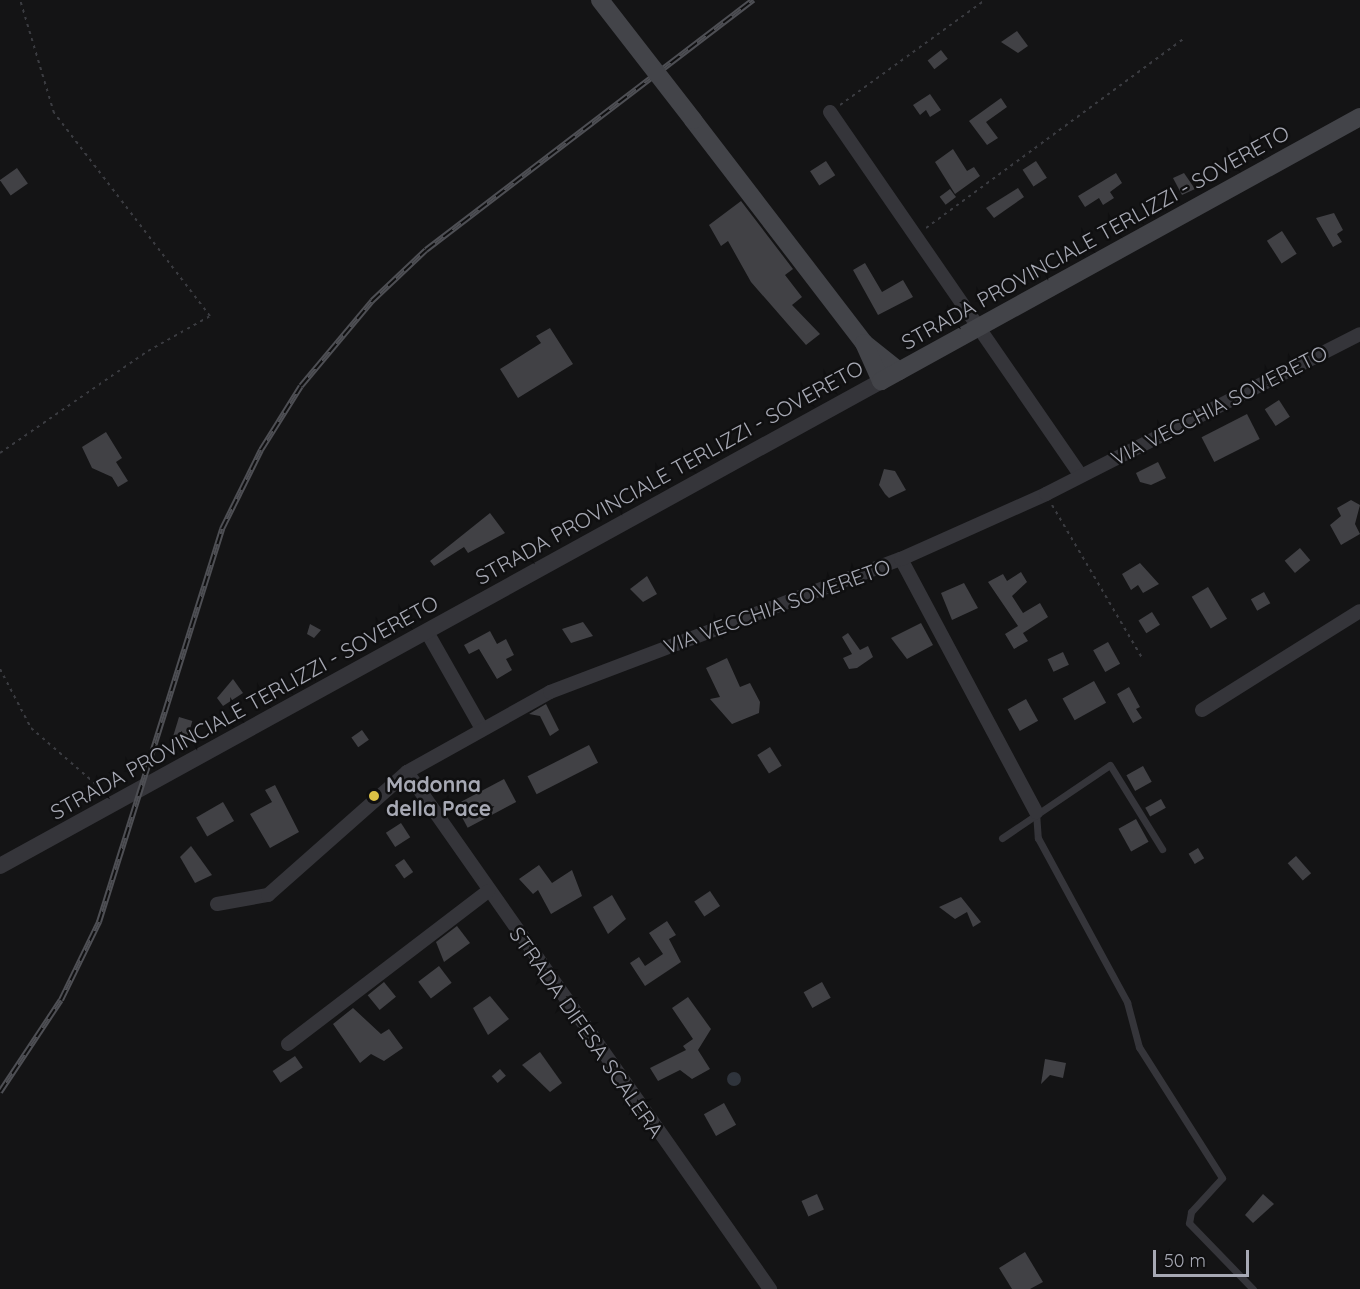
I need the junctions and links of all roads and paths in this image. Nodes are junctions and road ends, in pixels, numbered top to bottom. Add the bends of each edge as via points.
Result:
1 (21, 0) edge
2 (600, 0) edge
3 (985, 0) edge
4 (1183, 39) dead end
5 (830, 112) joint
6 (1360, 117) edge
7 (917, 236) junction
8 (980, 327) junction
9 (1360, 334) edge
10 (864, 343) junction
11 (899, 371) junction
12 (880, 381) junction
13 (0, 453) edge
14 (1080, 476) junction
15 (1046, 494) junction
16 (901, 560) junction
17 (1360, 611) edge
18 (427, 632) junction
19 (1142, 658) dead end
20 (0, 669) edge
21 (1202, 710) dead end
22 (482, 727) junction
23 (407, 772) junction
24 (116, 802) junction
25 (1036, 812) junction
26 (1002, 838) dead end
27 (1162, 849) dead end
28 (0, 866) edge
29 (488, 891) junction
30 (217, 903) dead end
31 (288, 1044) dead end
32 (770, 1289) edge
33 (1253, 1289) edge

1 - 13 path via 54,113 210,316 148,351
2 - 10 main road, bridge
3 - 5 path
4 - 7 path
5 - 7 street
6 - 8 main road, STRADA PROVINCIALE TERLIZZI - SOVERETO
7 - 8 street
8 - 11 main road, STRADA PROVINCIALE TERLIZZI - SOVERETO
8 - 14 street
9 - 14 street, VIA VECCHIA SOVERETO
10 - 11 main road
10 - 12 main road
11 - 12 main road, STRADA PROVINCIALE TERLIZZI - SOVERETO
12 - 18 street, STRADA PROVINCIALE TERLIZZI - SOVERETO
14 - 15 street, VIA VECCHIA SOVERETO
15 - 16 street, VIA VECCHIA SOVERETO
15 - 19 path
16 - 22 street, VIA VECCHIA SOVERETO via 624,661
16 - 25 street
17 - 21 street
18 - 22 street
18 - 24 street, STRADA PROVINCIALE TERLIZZI - SOVERETO
20 - 24 path via 31,728
22 - 23 street, VIA VECCHIA SOVERETO
23 - 29 street, STRADA DIFESA SCALERA
23 - 30 street, VIA VECCHIA SOVERETO via 268,895
24 - 28 street, STRADA PROVINCIALE TERLIZZI - SOVERETO
25 - 26 lane
25 - 27 lane via 1110,765
25 - 33 lane via 1038,838 1127,1002 1139,1047 1222,1178 1191,1212 1189,1223
29 - 31 street
29 - 32 street, STRADA DIFESA SCALERA

